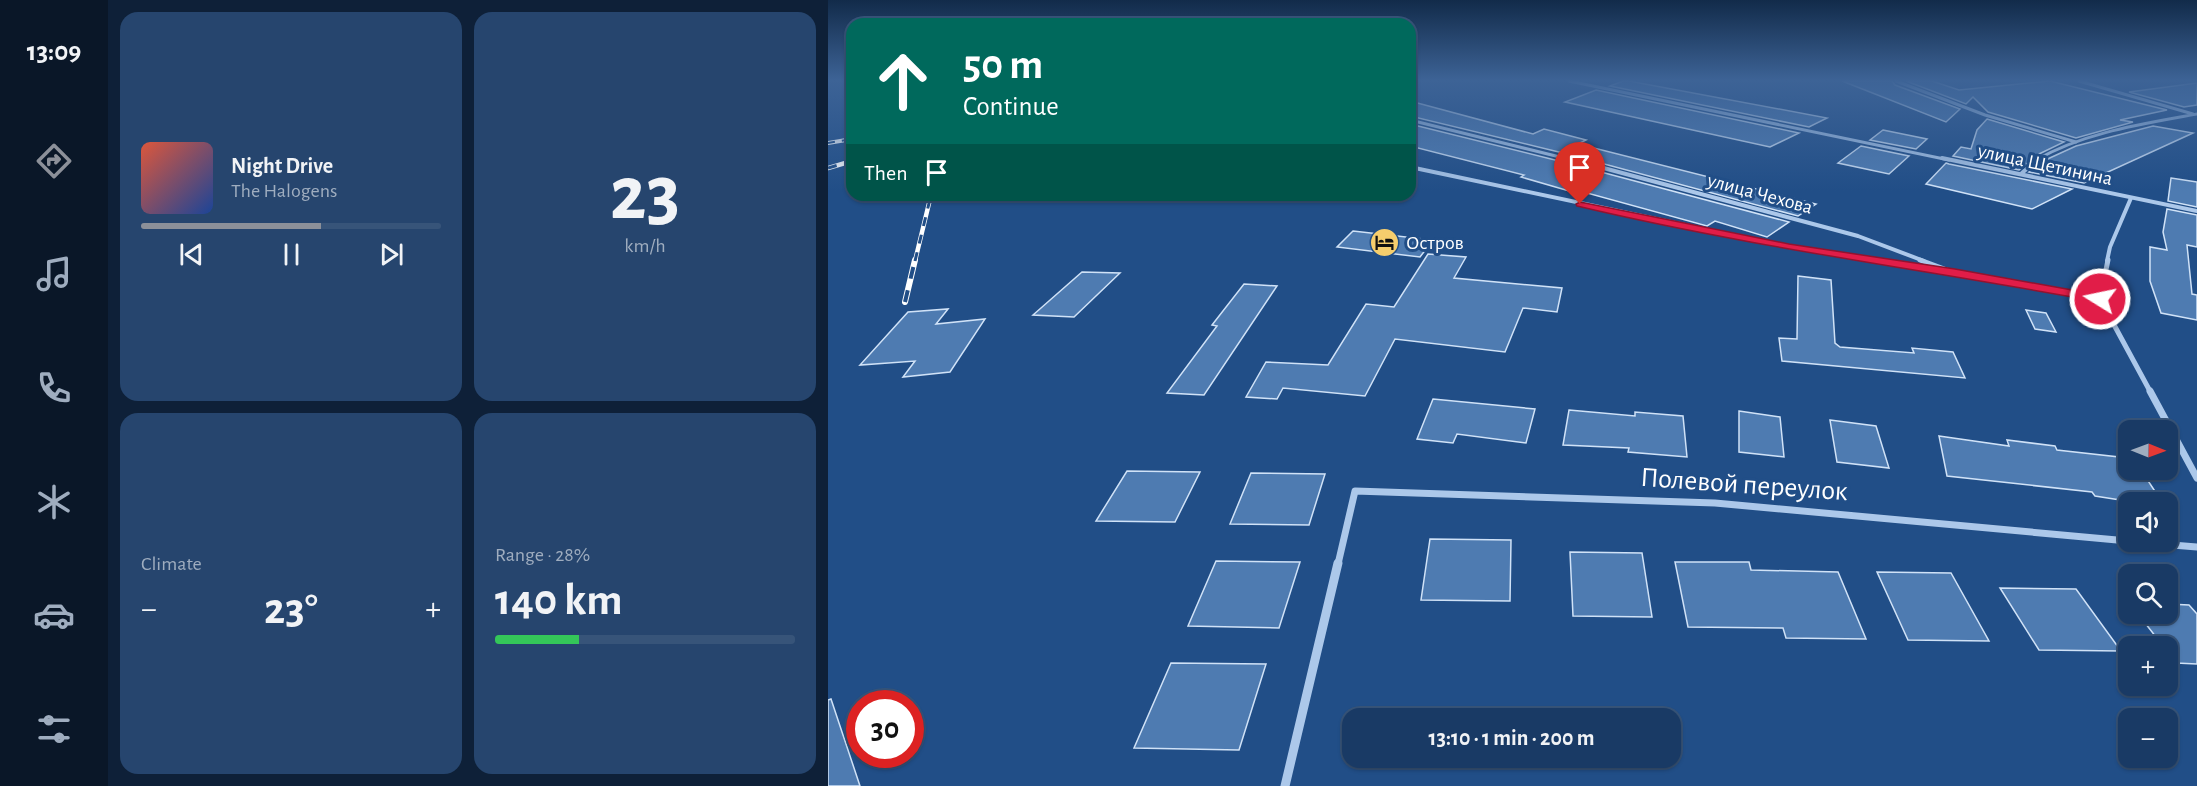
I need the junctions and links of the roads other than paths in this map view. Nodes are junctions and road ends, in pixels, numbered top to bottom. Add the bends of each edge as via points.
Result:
1 (1741, 118) edge
2 (1994, 118) edge
3 (2174, 118) edge
4 (1416, 121) edge
5 (2076, 142) junction
6 (1416, 168) edge
7 (2022, 173) junction
8 (2131, 198) junction
9 (2197, 211) edge
10 (1955, 273) junction
11 (2100, 299) junction
12 (2197, 478) edge
13 (2118, 540) edge
14 (2178, 545) edge
15 (2197, 547) edge
16 (1285, 786) edge

1 - 7 street, улица Щетинина
2 - 5 street
3 - 5 street
4 - 10 street, улица Чехова via 1858,236
5 - 7 street via 2029,162
6 - 10 street via 1789,247
7 - 8 street, улица Щетинина
8 - 9 street, улица Щетинина
8 - 11 street via 2110,247
10 - 11 street, улица Чехова
11 - 12 street
13 - 16 street, Полевой переулок via 1715,503 1355,491
14 - 15 street

